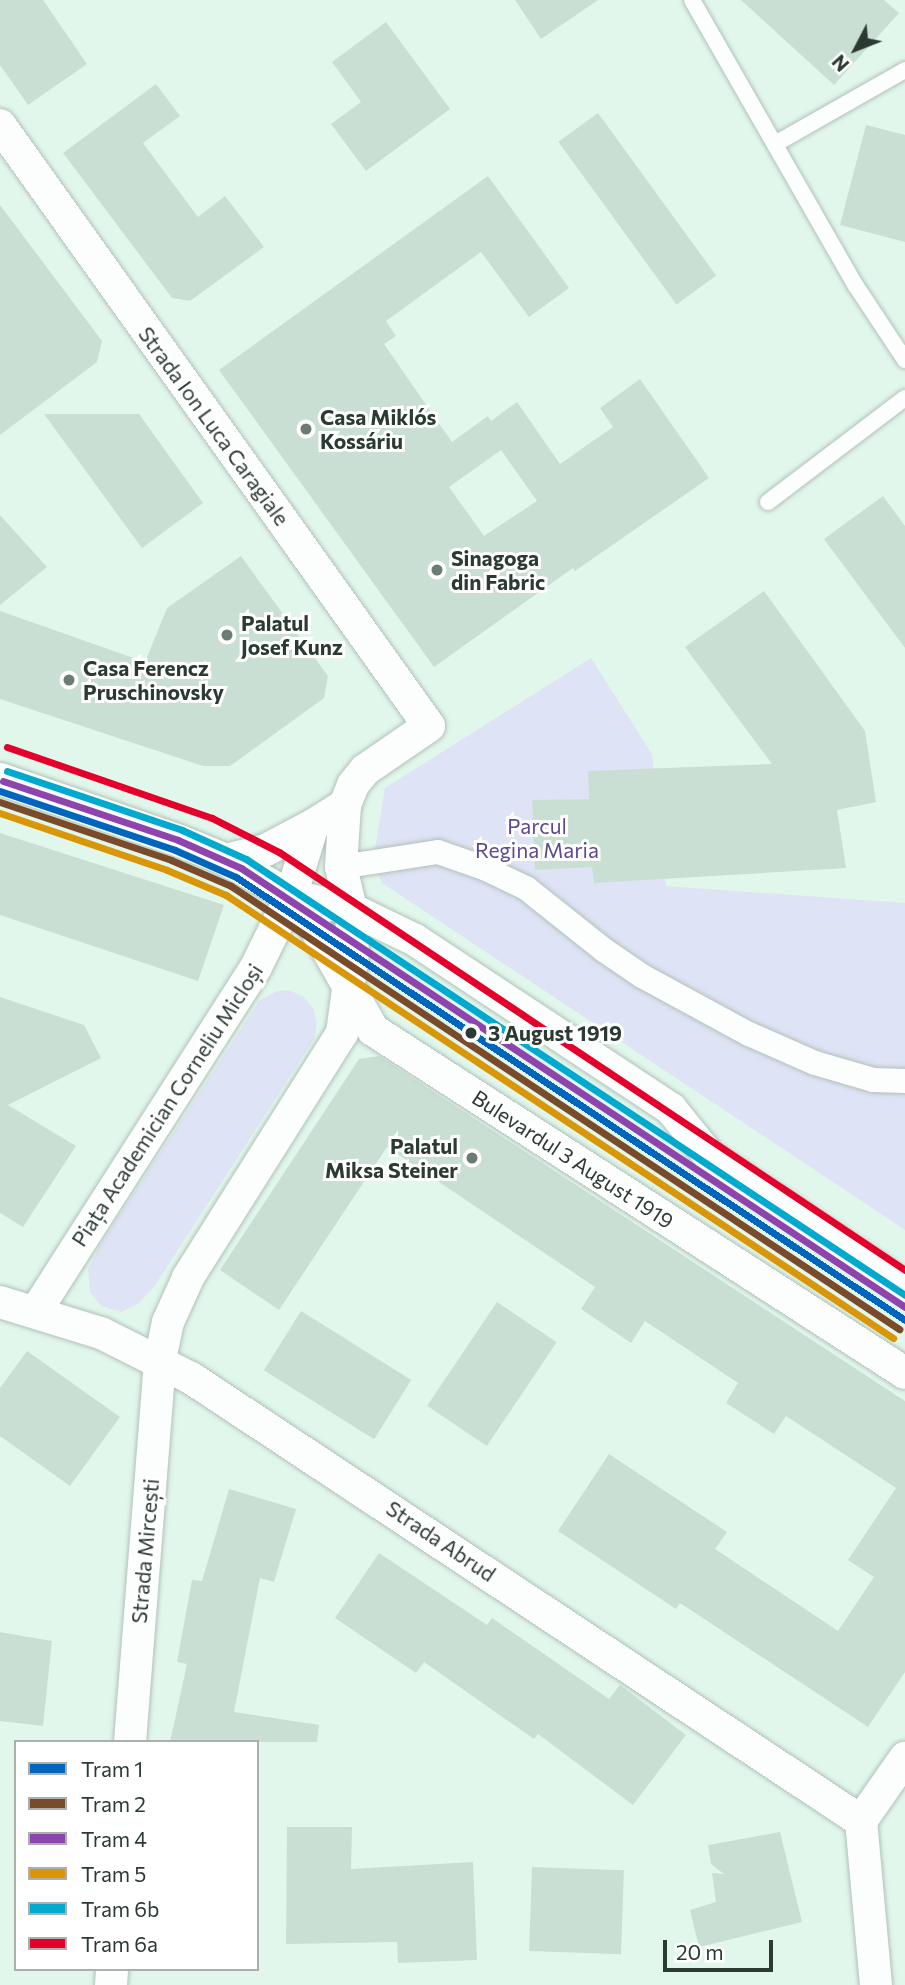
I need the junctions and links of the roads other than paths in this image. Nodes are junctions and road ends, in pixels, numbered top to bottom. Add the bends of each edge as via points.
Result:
1 (692, 0) edge
2 (905, 70) edge
3 (0, 125) edge
4 (775, 144) junction
5 (905, 360) edge
6 (905, 398) edge
7 (768, 502) dead end
8 (0, 779) edge
9 (345, 805) junction
10 (313, 825) junction
11 (226, 860) junction
12 (341, 867) junction
13 (291, 896) junction
14 (351, 909) junction
15 (349, 991) junction
16 (905, 1081) edge
17 (905, 1287) edge
18 (0, 1302) edge
19 (36, 1311) junction
20 (160, 1361) junction
21 (905, 1373) edge
22 (130, 1740) edge
23 (905, 1758) edge
24 (861, 1821) junction
25 (876, 1985) edge

1 - 4 lane
2 - 4 lane
3 - 9 street, Strada Ion Luca Caragiale via 429,726 365,770
4 - 5 lane via 856,286
6 - 7 lane
8 - 11 street, Bulevardul 3 August 1919
9 - 10 street
9 - 12 street
10 - 11 street via 266,850
10 - 13 street, Piața Academician Corneliu Micloși
11 - 13 street, Bulevardul 3 August 1919
12 - 14 street
12 - 16 street via 438,852 484,868 526,888 642,976 749,1034 827,1067 873,1080
13 - 14 street, Bulevardul 3 August 1919
13 - 15 street, Bulevardul 3 August 1919 via 314,926
13 - 19 street, Piața Academician Corneliu Micloși via 256,967
14 - 15 street
14 - 17 street, Bulevardul 3 August 1919 via 415,940 671,1109 710,1157
15 - 20 street via 335,1047 182,1289 168,1322
15 - 21 street, Bulevardul 3 August 1919 via 373,1030
18 - 19 street, Strada Abrud
19 - 20 street, Strada Abrud via 101,1333
20 - 22 street, Strada Mircești
20 - 24 street, Strada Abrud via 285,1438
23 - 24 street
24 - 25 street

